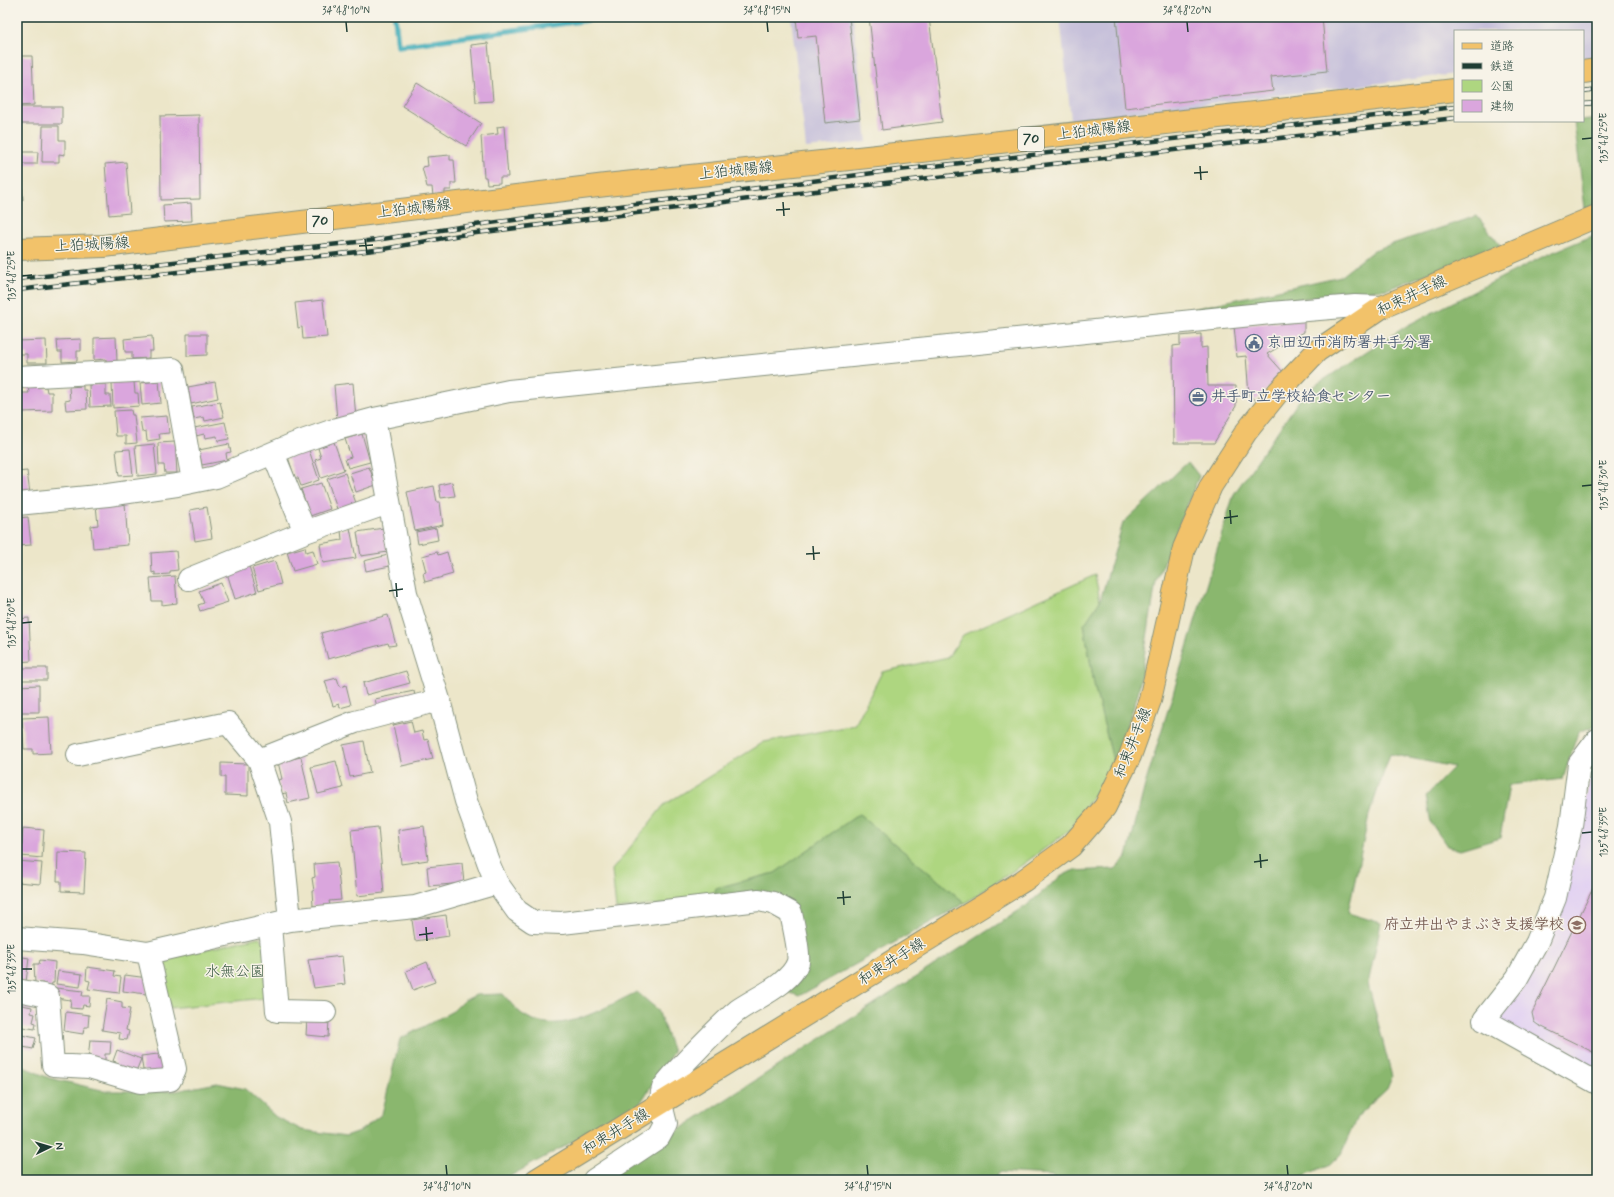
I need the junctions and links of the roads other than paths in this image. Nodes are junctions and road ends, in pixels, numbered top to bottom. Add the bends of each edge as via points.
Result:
1 (1597, 70) edge
2 (1584, 72) edge
3 (1454, 90) edge
4 (1597, 216) edge
5 (17, 249) edge
6 (1382, 307) junction
7 (17, 377) edge
8 (374, 419) junction
9 (273, 453) junction
10 (193, 480) junction
11 (388, 503) junction
12 (17, 504) edge
13 (306, 532) junction
14 (189, 579) dead end
15 (439, 700) junction
16 (1597, 740) edge
17 (78, 755) dead end
18 (259, 760) junction
19 (497, 883) junction
20 (280, 923) junction
21 (17, 938) edge
22 (148, 953) junction
23 (17, 990) edge
24 (325, 1012) dead end
25 (1597, 1083) edge
26 (661, 1104) junction
27 (536, 1180) edge
28 (594, 1180) edge

1 - 2 main road
3 - 5 main road, 上狛城陽線 / 70 via 606,185 104,246
4 - 6 main road, 和束井手線
6 - 8 street via 1355,306 1264,314 517,390
6 - 26 main road, 和束井手線 via 1318,351 1285,385 1246,432 1211,486 1184,548 1150,700 1130,756 1106,807 1071,846 1023,881
7 - 10 street via 173,369
8 - 9 street via 316,436
8 - 11 street
9 - 10 street via 216,477
9 - 13 street
10 - 12 street via 177,485 108,495
11 - 13 street
11 - 15 street via 406,593
13 - 14 street
15 - 18 street via 355,722
15 - 19 street via 466,801
16 - 25 street via 1579,764 1571,826 1555,898 1537,942 1517,978 1484,1020
17 - 18 street via 228,723
18 - 20 street via 280,822
19 - 20 street via 415,907
19 - 26 street via 517,911 533,922 562,923 759,900 773,903 790,913 798,961 787,978 736,1012 679,1068 663,1087
20 - 22 street
20 - 24 street via 277,1011
21 - 22 street via 82,943
22 - 23 street via 175,1069 170,1080 140,1082 89,1067 53,1065 48,996
26 - 27 main road, 和束井手線
26 - 28 street via 666,1124 659,1137

